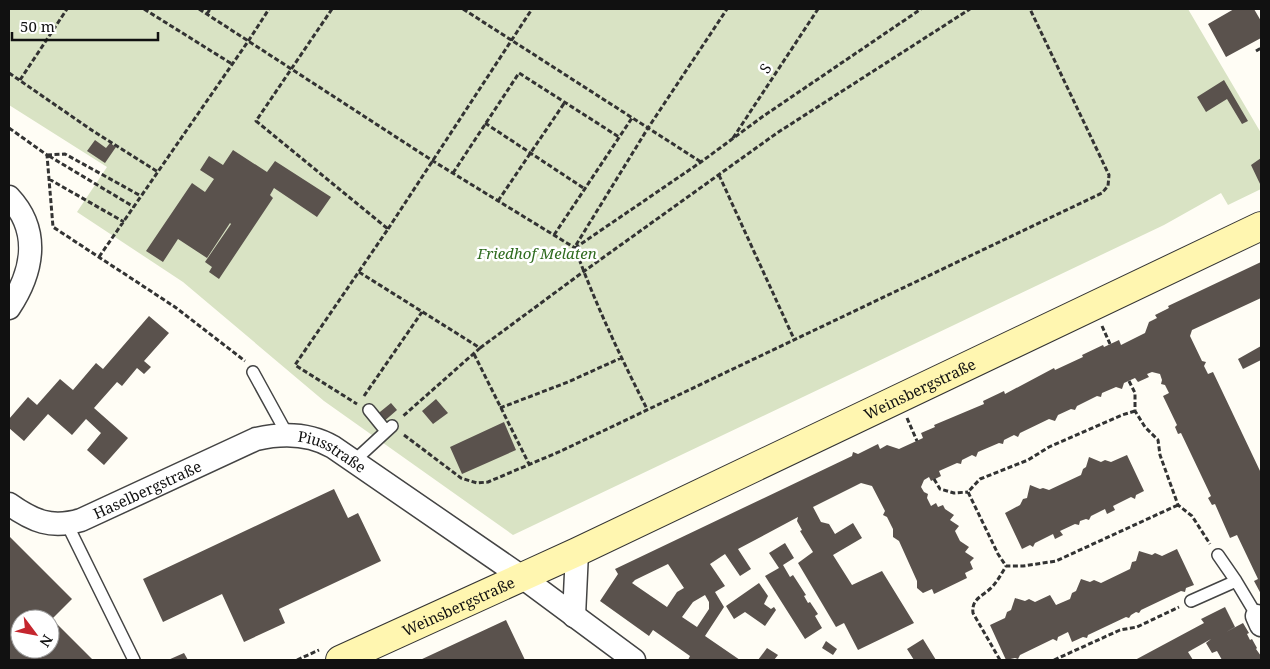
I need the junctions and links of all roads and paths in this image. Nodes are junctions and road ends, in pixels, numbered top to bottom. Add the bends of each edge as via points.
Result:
1 (68, 9) edge
2 (144, 9) edge
3 (199, 9) edge
4 (210, 9) edge
5 (269, 9) edge
6 (332, 9) edge
7 (463, 9) edge
8 (532, 9) edge
9 (727, 9) edge
10 (818, 9) edge
11 (921, 9) edge
12 (967, 9) edge
13 (1030, 9) edge
14 (207, 14) junction
15 (249, 40) junction
16 (512, 40) junction
17 (1261, 48) edge
18 (1256, 52) dead end
19 (232, 64) junction
20 (293, 69) junction
21 (9, 72) edge
22 (20, 80) junction
23 (565, 102) junction
24 (632, 118) junction
25 (485, 123) junction
26 (9, 128) edge
27 (648, 128) junction
28 (619, 137) junction
29 (731, 140) junction
30 (529, 152) junction
31 (47, 155) junction
32 (433, 161) junction
33 (701, 162) junction
34 (158, 172) junction
35 (453, 173) junction
36 (719, 175) junction
37 (50, 179) junction
38 (585, 189) junction
39 (141, 196) junction
40 (9, 197) edge
41 (498, 201) junction
42 (134, 207) junction
43 (124, 222) junction
44 (1261, 226) edge
45 (388, 229) junction
46 (554, 235) junction
47 (575, 248) junction
48 (98, 257) junction
49 (359, 272) junction
50 (583, 272) junction
51 (9, 308) edge
52 (422, 312) junction
53 (794, 339) junction
54 (480, 348) junction
55 (474, 354) junction
56 (621, 358) junction
57 (253, 372) joint
58 (1129, 381) dead end
59 (500, 408) junction
60 (647, 409) junction
61 (369, 410) dead end
62 (1135, 411) junction
63 (389, 429) junction
64 (287, 434) junction
65 (354, 461) junction
66 (528, 464) junction
67 (934, 479) dead end
68 (968, 492) junction
69 (9, 504) edge
70 (1178, 505) junction
71 (67, 524) junction
72 (577, 552) junction
73 (1218, 555) joint
74 (1006, 566) junction
75 (522, 577) junction
76 (1236, 581) junction
77 (1192, 601) joint
78 (574, 616) junction
79 (1259, 620) edge
80 (134, 660) edge
81 (340, 660) edge
82 (634, 660) edge
83 (1000, 660) edge
84 (1054, 660) edge

1 - 22 path
2 - 19 path
3 - 14 path
4 - 14 path
5 - 15 path
6 - 20 path
7 - 16 path
8 - 16 path
9 - 27 path
10 - 29 path, S / S
11 - 29 path
12 - 36 path via 777,133
13 - 53 path via 1109,175 1108,186 1102,193
14 - 15 path
15 - 19 path
15 - 20 path
16 - 24 path
16 - 32 path
17 - 18 path
19 - 34 path
20 - 32 path
20 - 45 path via 256,121
21 - 22 path
22 - 34 path
23 - 25 path via 518,72
23 - 28 path
23 - 30 path
24 - 27 path
24 - 28 path
25 - 30 path
25 - 35 path
26 - 31 path
27 - 33 path
27 - 47 path
28 - 38 path
29 - 33 path
30 - 38 path
30 - 41 path
31 - 37 path
31 - 39 path via 65,154
31 - 42 path
32 - 35 path
32 - 45 path
33 - 47 path
34 - 39 path
35 - 41 path
36 - 50 path
36 - 53 path
37 - 43 path
37 - 48 path via 53,227
38 - 46 path
39 - 42 path
40 - 51 street via 26,222 30,248 22,286
41 - 46 path
42 - 43 path
43 - 48 path
44 - 72 street, Weinsbergstraße
45 - 49 path
46 - 47 path
47 - 50 path
48 - 57 path via 175,307 237,354
49 - 52 path
49 - 52 path via 295,365 358,405
50 - 54 path
50 - 56 path
52 - 54 path
53 - 60 path
54 - 55 path
55 - 59 path
55 - 63 path
56 - 59 path
56 - 60 path
57 - 64 lane, Piusstraße
58 - 62 path via 1135,393
59 - 66 path
60 - 66 path
61 - 63 lane
62 - 68 path via 980,479
62 - 70 path via 1158,440
63 - 65 lane
63 - 66 path via 462,478 477,482 488,482
64 - 65 street, Piusstraße via 323,442
64 - 71 street, Haselbergstraße via 241,445
65 - 75 street, Piusstraße
67 - 68 path via 940,489
68 - 74 path
69 - 71 street, Haselbergstraße via 32,519
70 - 73 path via 1192,516
70 - 74 path via 1056,562
71 - 80 lane
72 - 75 street, Weinsbergstraße
72 - 78 street
73 - 76 lane
74 - 83 path via 972,607
75 - 78 street, Piusstraße
75 - 81 street, Weinsbergstraße
76 - 77 lane
76 - 79 lane
77 - 84 path
78 - 82 street, Piusstraße

